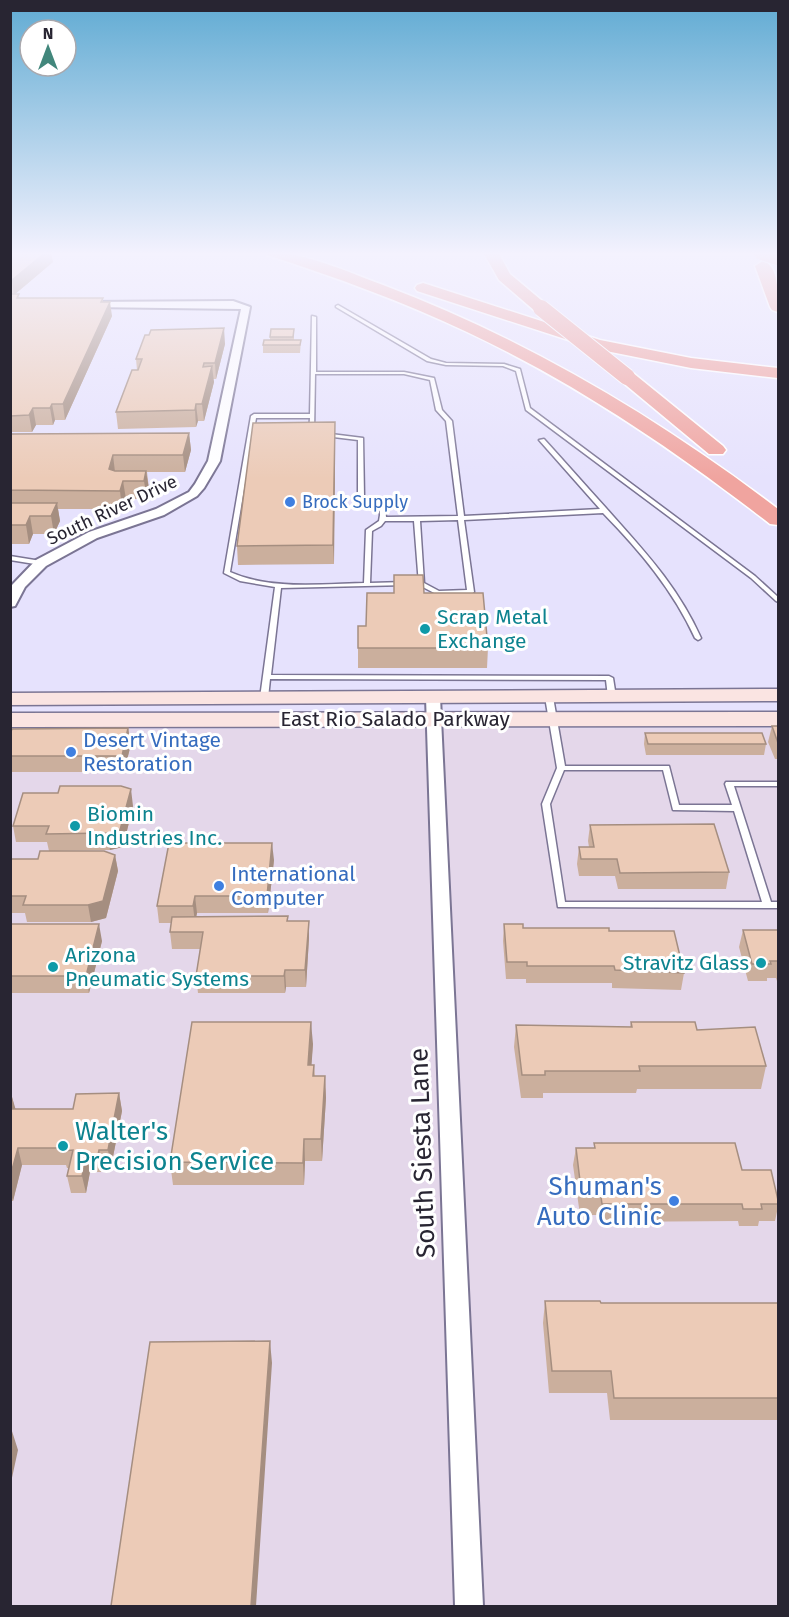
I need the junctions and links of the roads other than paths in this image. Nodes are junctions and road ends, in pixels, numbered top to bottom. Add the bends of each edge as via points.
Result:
1 (242, 327) edge
2 (314, 327) edge
3 (374, 327) edge
4 (467, 327) edge
5 (545, 327) edge
6 (565, 327) edge
7 (314, 373) junction
8 (778, 373) edge
9 (311, 416) junction
10 (542, 440) dead end
11 (769, 499) edge
12 (605, 511) junction
13 (461, 518) junction
14 (384, 519) junction
15 (417, 519) junction
16 (778, 519) edge
17 (10, 558) edge
18 (41, 563) junction
19 (421, 584) junction
20 (367, 585) junction
21 (278, 586) junction
22 (778, 600) edge
23 (10, 603) edge
24 (698, 638) dead end
25 (266, 688) junction
26 (778, 695) edge
27 (612, 697) junction
28 (433, 698) junction
29 (10, 699) edge
30 (551, 708) junction
31 (778, 718) edge
32 (10, 720) edge
33 (561, 768) junction
34 (778, 784) edge
35 (737, 808) junction
36 (767, 905) junction
37 (778, 905) edge
38 (469, 1606) edge

1 - 18 street, South River Drive via 214,461 200,486 160,512 93,535
2 - 7 lane
3 - 22 lane via 429,360 504,365 518,370 528,409 753,577
4 - 11 highway via 511,347 640,420
5 - 8 highway via 596,344 691,363
6 - 11 highway, bridge
7 - 9 lane
7 - 13 lane via 404,373 432,379 439,410 449,421
9 - 14 lane via 311,432 361,439 361,498 382,500
9 - 21 lane via 254,416 227,573 242,580
10 - 12 lane
11 - 16 highway
12 - 13 lane
12 - 24 lane via 680,599
13 - 15 lane
13 - 19 lane via 471,592 438,593
14 - 15 lane
14 - 20 lane via 381,525 369,530
15 - 19 lane
17 - 18 lane
18 - 23 street, South River Drive via 19,585
19 - 20 lane
20 - 21 lane
21 - 25 lane
25 - 28 main road, East Rio Salado Parkway
25 - 29 main road, East Rio Salado Parkway via 105,698
26 - 27 main road, East Rio Salado Parkway
27 - 28 lane via 609,678
27 - 30 main road, East Rio Salado Parkway
28 - 30 main road, East Rio Salado Parkway
28 - 32 main road, East Rio Salado Parkway
28 - 38 street, South Siesta Lane
30 - 31 main road, East Rio Salado Parkway
30 - 33 lane
33 - 35 lane via 666,768 676,808
33 - 36 lane via 546,804 561,905
34 - 35 lane via 729,784
35 - 36 lane
36 - 37 lane

